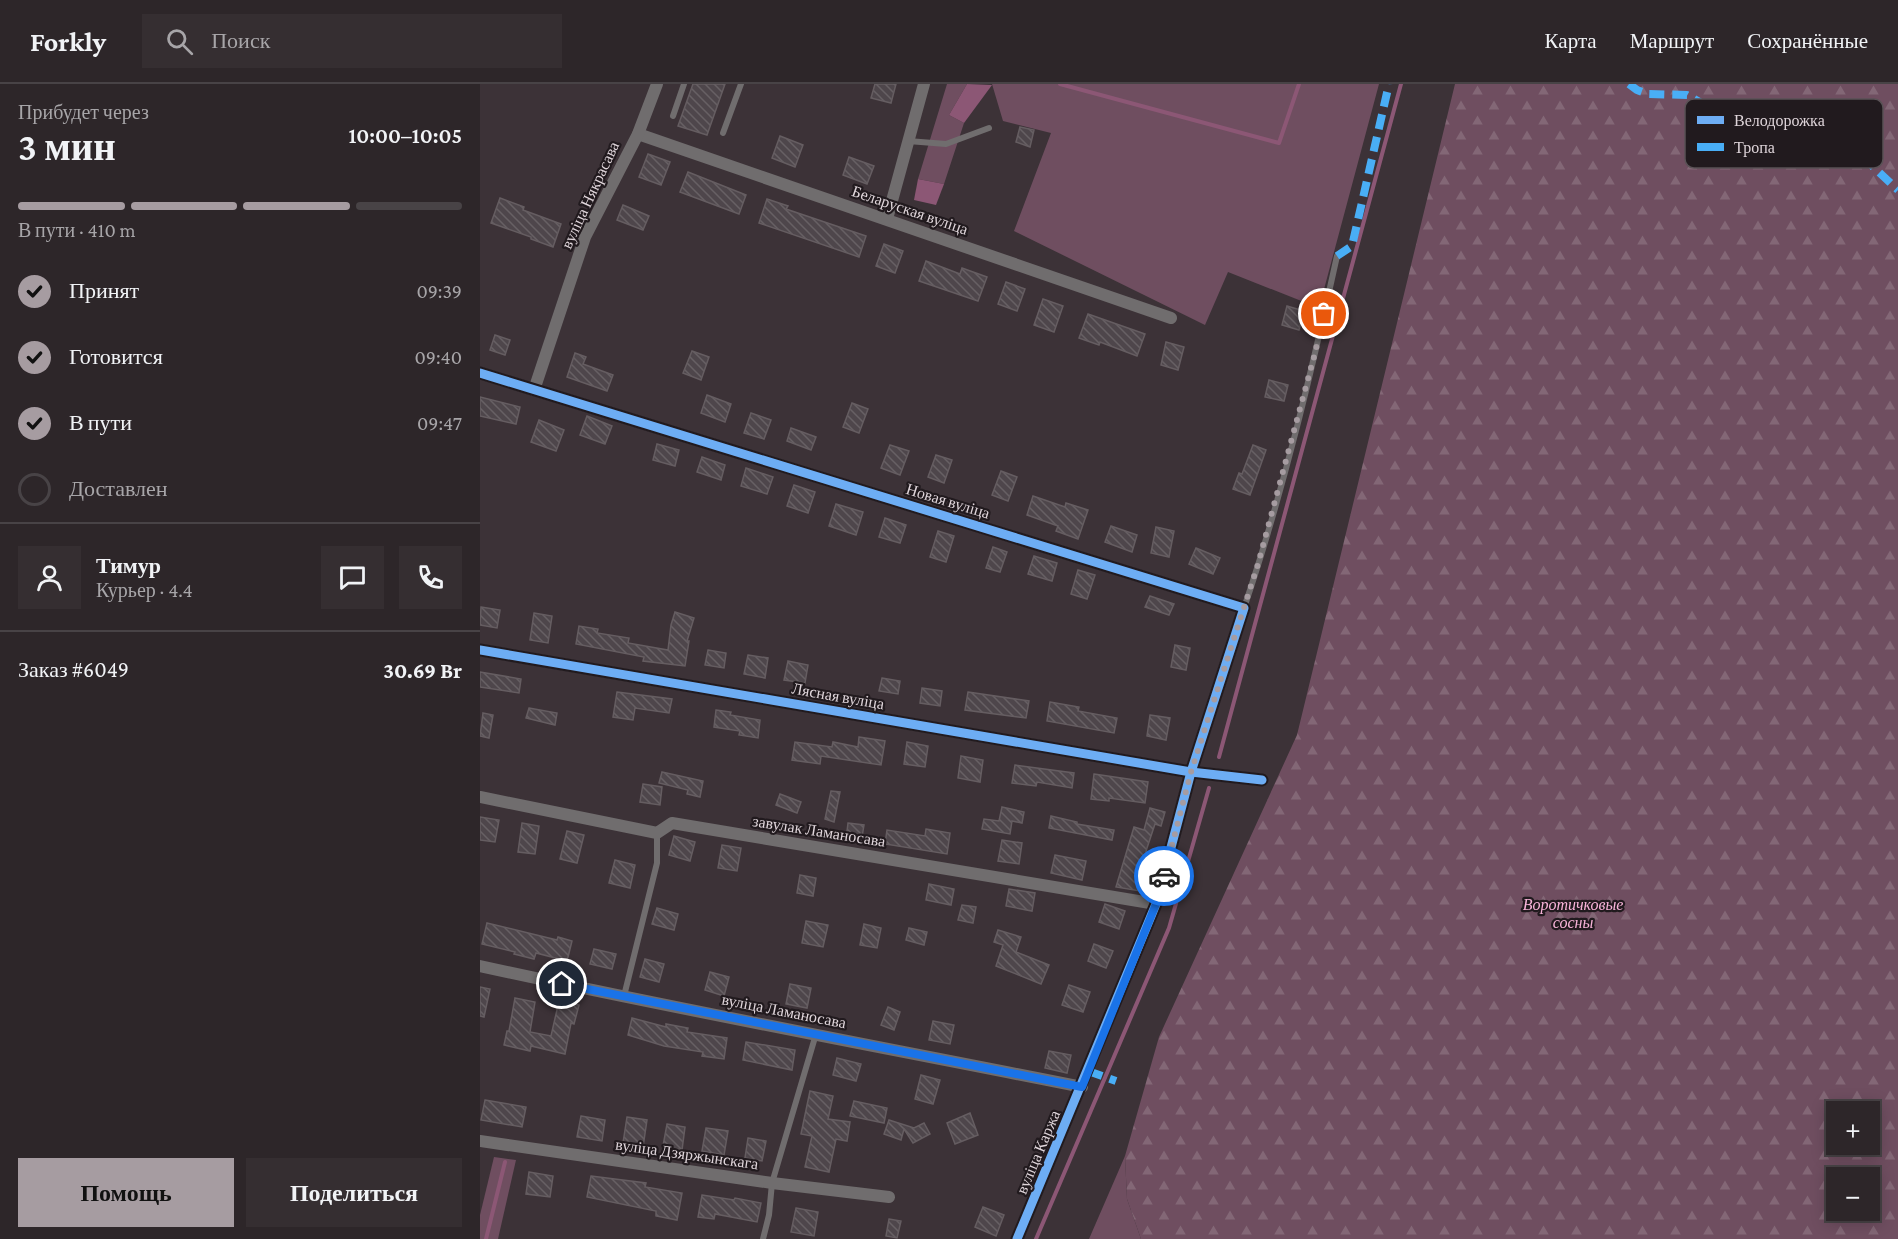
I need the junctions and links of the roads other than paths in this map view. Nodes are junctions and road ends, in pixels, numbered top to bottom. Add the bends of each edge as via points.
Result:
1 (657, 84) edge
2 (684, 84) edge
3 (741, 84) edge
4 (924, 84) edge
5 (673, 116) dead end
6 (989, 128) dead end
7 (723, 133) dead end
8 (638, 134) junction
9 (908, 141) junction
10 (887, 219) junction
11 (1336, 256) dead end
12 (1171, 318) dead end
13 (480, 373) edge
14 (534, 390) junction
15 (1244, 608) junction
16 (480, 650) edge
17 (1191, 772) junction
18 (1262, 780) dead end
19 (480, 797) edge
20 (657, 833) junction
21 (1156, 904) junction
22 (480, 966) edge
23 (624, 998) junction
24 (816, 1034) junction
25 (1082, 1087) junction
26 (480, 1141) edge
27 (772, 1183) junction
28 (889, 1197) dead end
29 (762, 1239) edge
30 (1017, 1239) edge

1 - 8 street, вуліца Някрасава
2 - 5 lane
3 - 7 lane
4 - 9 street
6 - 9 lane via 946,144
8 - 10 street, Беларуская вуліца
8 - 14 street, вуліца Някрасава via 585,237
9 - 10 street
10 - 12 street, Беларуская вуліца
11 - 15 lane via 1315,353
13 - 14 street, Новая вуліца
14 - 15 street, Новая вуліца
15 - 17 street
16 - 17 street, Лясная вуліца
17 - 18 street, Лясная вуліца
17 - 21 street, вуліца Каржа
19 - 20 street, завулак Ламаносава
20 - 21 street, завулак Ламаносава via 672,823
20 - 23 lane via 657,863
21 - 25 street, вуліца Каржа
22 - 23 street, вуліца Ламаносава
23 - 24 street, вуліца Ламаносава
24 - 25 street, вуліца Ламаносава
24 - 27 lane
25 - 30 street, вуліца Каржа
26 - 27 street, вуліца Дзяржынскага
27 - 28 street, вуліца Дзяржынскага
27 - 29 lane

